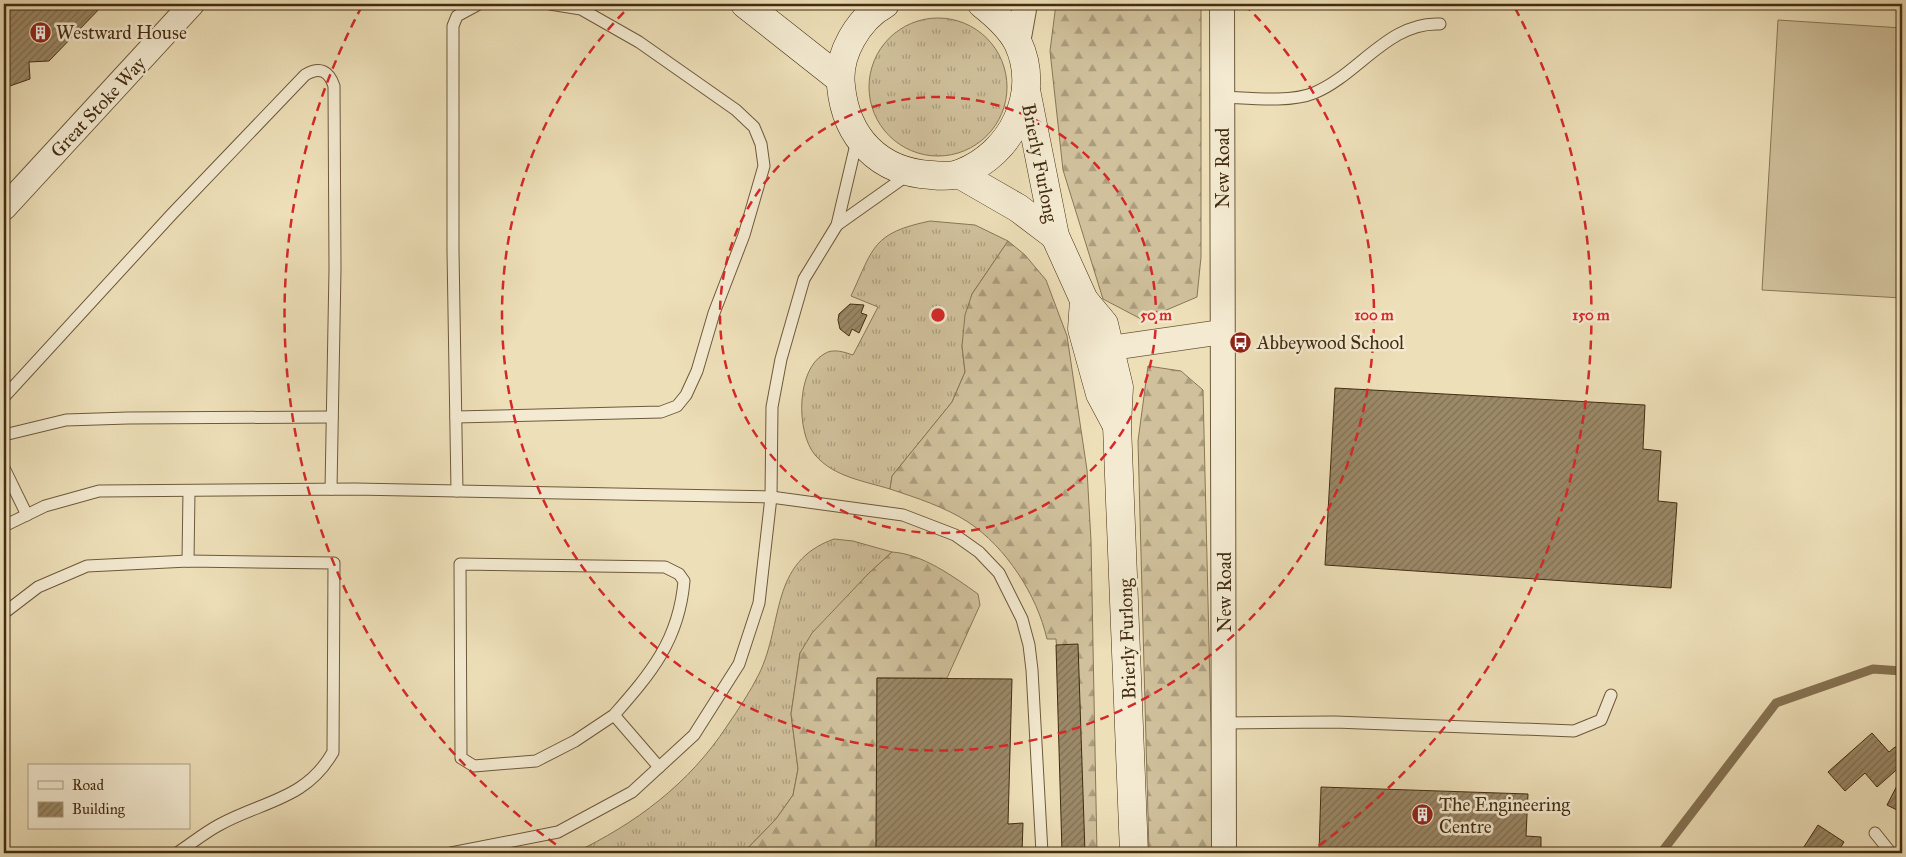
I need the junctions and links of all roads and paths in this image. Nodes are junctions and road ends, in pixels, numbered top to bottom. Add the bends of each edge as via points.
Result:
1 (192, 4) edge
2 (479, 4) edge
3 (550, 4) edge
4 (745, 4) edge
5 (982, 4) edge
6 (1025, 4) edge
7 (1222, 4) edge
8 (876, 5) edge
9 (1440, 24) dead end
10 (1018, 43) junction
11 (840, 79) junction
12 (1026, 90) junction
13 (1222, 97) junction
14 (858, 138) junction
15 (909, 174) junction
16 (959, 174) junction
17 (4, 208) edge
18 (838, 225) junction
19 (1055, 236) junction
20 (1084, 300) junction
21 (1222, 332) junction
22 (1111, 348) junction
23 (4, 397) edge
24 (332, 417) junction
25 (456, 417) junction
26 (1117, 425) junction
27 (4, 435) edge
28 (4, 468) edge
29 (330, 489) junction
30 (189, 491) junction
31 (457, 491) junction
32 (771, 497) junction
33 (27, 515) junction
34 (4, 526) edge
35 (188, 561) junction
36 (4, 613) edge
37 (1611, 695) dead end
38 (614, 715) junction
39 (1224, 723) junction
40 (659, 767) junction
41 (1875, 833) dead end
42 (177, 853) edge
43 (451, 853) edge
44 (1042, 853) edge
45 (1134, 853) edge
46 (1224, 853) edge
47 (1890, 853) edge

1 - 17 street, Great Stoke Way
2 - 25 lane via 457,16 453,26
3 - 25 lane via 582,9 631,38 736,110 754,127 761,144 764,166 697,371 677,406 661,412
4 - 11 street
5 - 10 street via 1009,28
6 - 10 street
7 - 13 street, New Road
8 - 11 street via 845,51
9 - 13 lane via 1428,23 1394,37 1313,94 1288,98
10 - 12 street
11 - 14 street via 842,104
12 - 16 street via 1018,120 1004,143 984,162
12 - 19 street, Brierly Furlong
13 - 21 street, New Road
14 - 15 street via 877,158
14 - 18 lane
15 - 16 street
15 - 18 lane
16 - 19 street, Brierly Furlong via 1018,208
18 - 32 lane via 804,279 781,359 772,407
19 - 20 street, Brierly Furlong
20 - 22 street, Brierly Furlong via 1104,324
20 - 26 street, Brierly Furlong via 1082,329 1100,394
21 - 22 street
21 - 39 street, New Road
22 - 26 street, Brierly Furlong via 1119,387
23 - 24 lane via 305,75 323,70 330,75 334,86
24 - 27 lane via 66,420
24 - 29 lane
25 - 31 lane
26 - 45 street, Brierly Furlong
28 - 33 lane
29 - 30 lane
29 - 31 lane
30 - 33 lane via 99,491 45,506
30 - 35 lane
31 - 32 lane
32 - 40 lane via 759,603 739,664 694,735
32 - 44 lane via 903,515 927,522 955,535 979,552 999,573 1022,619 1029,645
33 - 34 lane
35 - 36 lane via 87,566 38,587
35 - 42 lane via 334,563 333,752 323,769 302,788 218,825
37 - 39 lane via 1601,720 1574,731 1335,722
38 - 38 lane via 647,678 670,639 682,604 684,581 679,574 665,567 460,564 461,758 474,766 536,761 575,741
38 - 40 lane
39 - 46 street, New Road
40 - 43 lane via 632,792 558,832
41 - 47 lane

